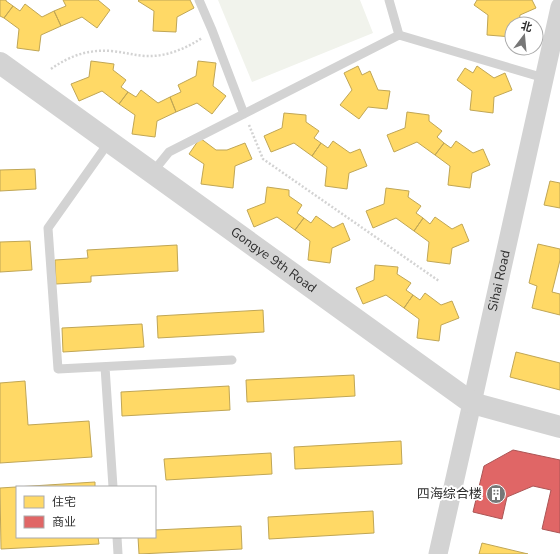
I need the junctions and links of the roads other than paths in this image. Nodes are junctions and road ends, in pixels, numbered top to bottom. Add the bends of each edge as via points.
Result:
1 (199, 0) edge
2 (389, 0) edge
3 (560, 7) edge
4 (399, 34) junction
5 (0, 63) edge
6 (544, 78) junction
7 (244, 114) junction
8 (108, 142) junction
9 (152, 173) junction
10 (232, 360) dead end
11 (105, 367) junction
12 (472, 403) junction
13 (560, 427) edge
14 (113, 486) edge
15 (117, 538) edge
16 (118, 554) edge
17 (438, 554) edge

1 - 7 lane
2 - 4 lane
3 - 6 street, Sihai Road
4 - 6 lane
4 - 7 lane
5 - 8 street, Gongye 9th Road
6 - 12 street, Sihai Road
7 - 9 lane via 169,152
8 - 9 street, Gongye 9th Road
8 - 11 lane via 48,228 58,369
9 - 12 street, Gongye 9th Road
10 - 11 lane
11 - 14 lane
12 - 13 street, Gongye 9th Road
12 - 17 street, Sihai Road
15 - 16 lane

